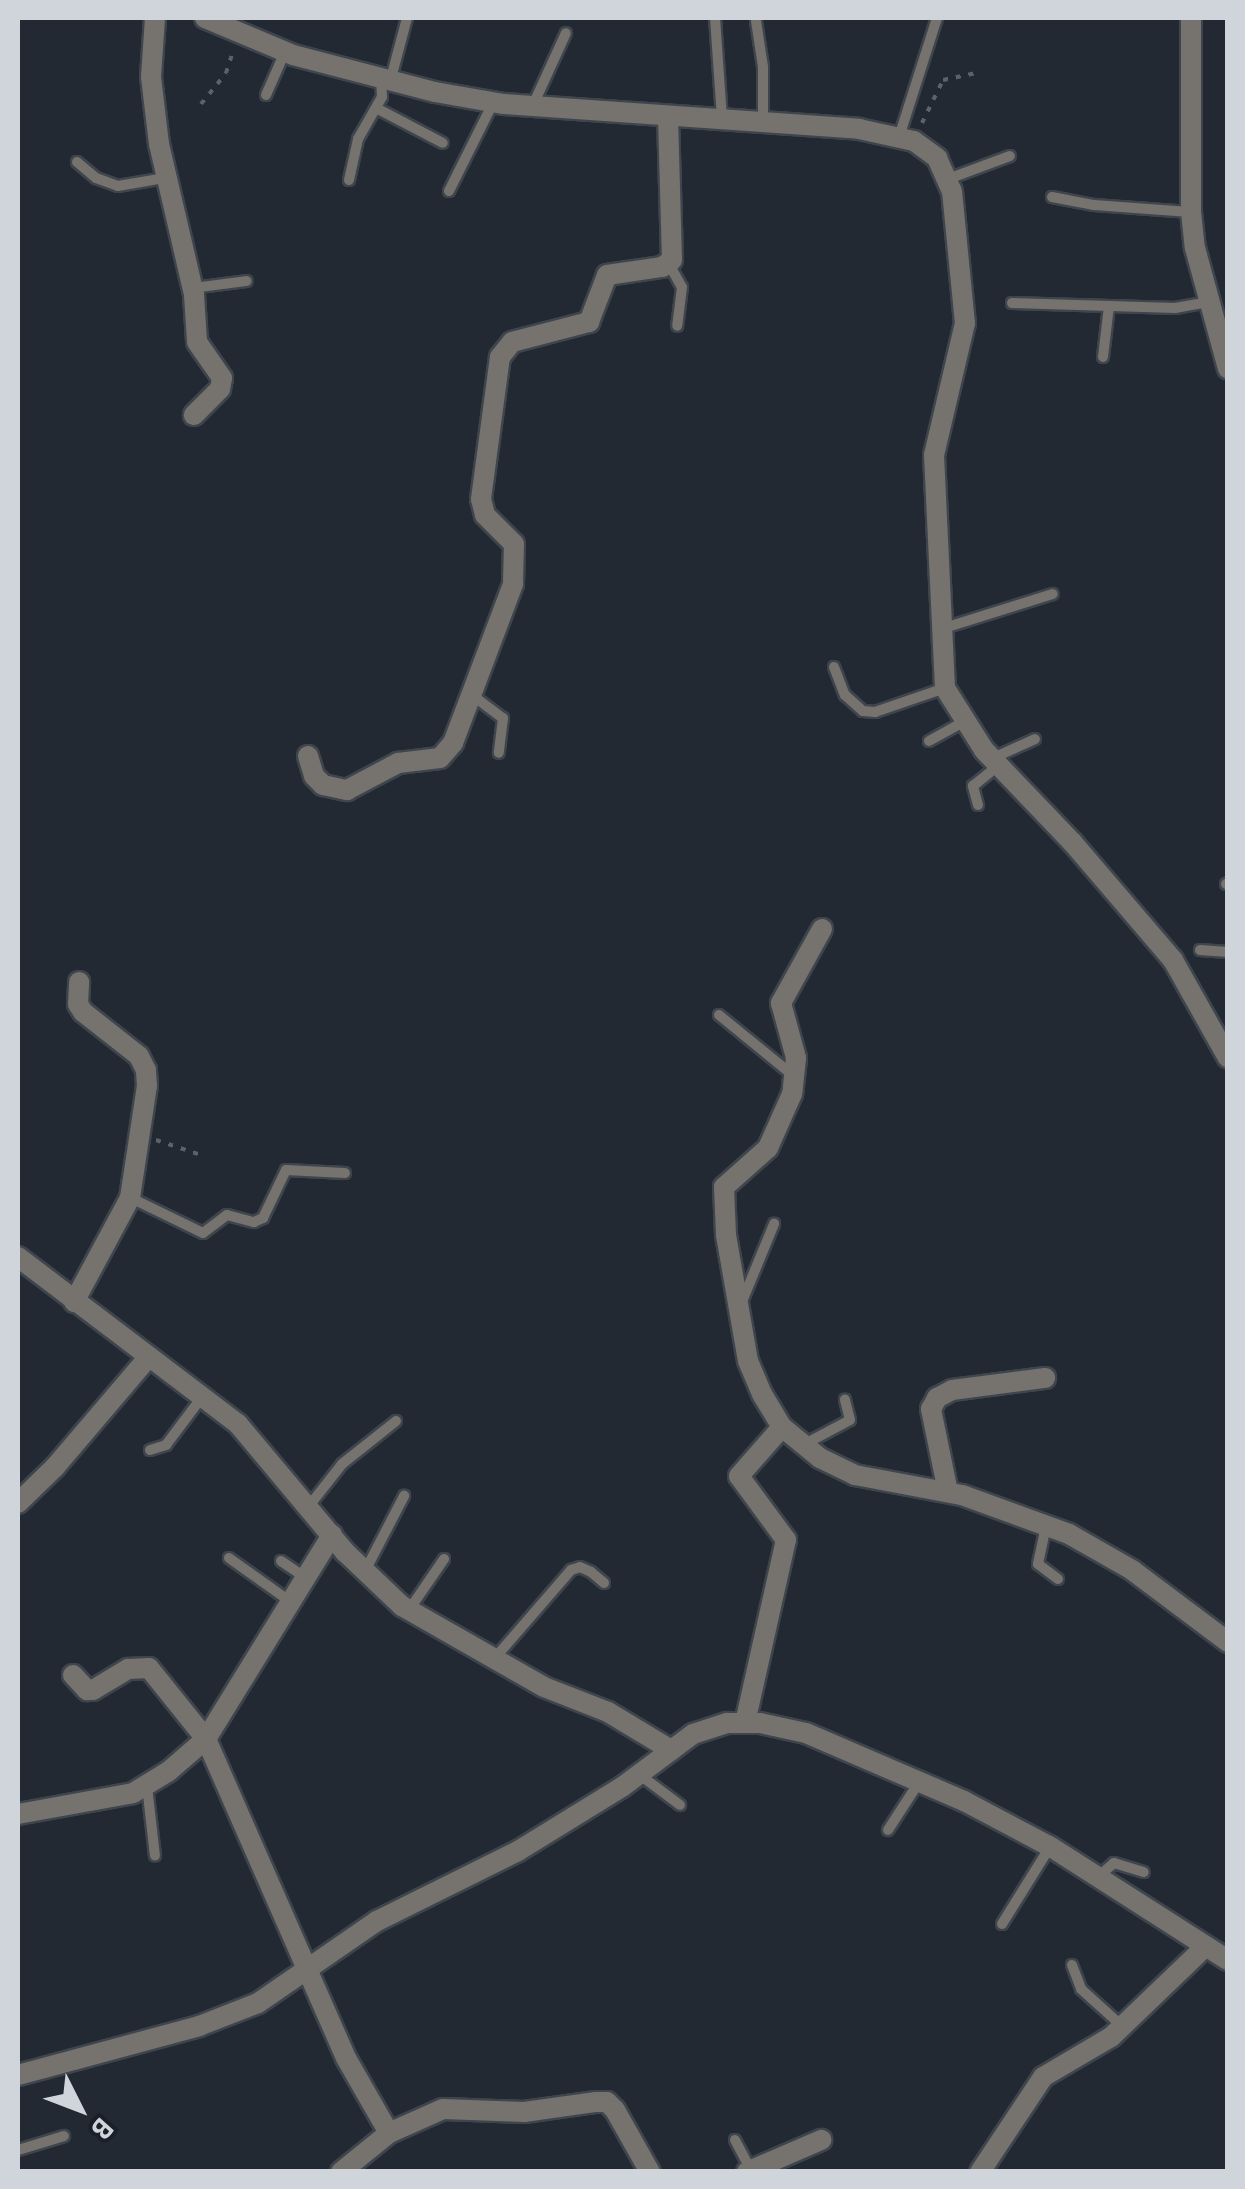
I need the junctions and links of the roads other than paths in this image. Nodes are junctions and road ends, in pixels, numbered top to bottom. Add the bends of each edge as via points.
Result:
1 (155, 18) edge
2 (204, 18) edge
3 (407, 18) edge
4 (715, 18) edge
5 (937, 18) edge
6 (1191, 18) edge
7 (756, 21) dead end
8 (566, 33) dead end
9 (285, 52) junction
10 (385, 81) junction
11 (266, 95) dead end
12 (493, 102) junction
13 (532, 106) junction
14 (378, 109) junction
15 (668, 116) junction
16 (722, 118) junction
17 (763, 120) junction
18 (907, 139) junction
19 (443, 143) dead end
20 (1010, 156) dead end
21 (77, 162) dead end
22 (165, 178) junction
23 (948, 178) junction
24 (349, 180) dead end
25 (449, 191) dead end
26 (1052, 196) dead end
27 (1191, 212) junction
28 (669, 264) junction
29 (246, 281) dead end
30 (192, 288) junction
31 (1215, 299) edge
32 (1012, 303) dead end
33 (1109, 306) junction
34 (677, 326) dead end
35 (1103, 356) dead end
36 (1228, 369) edge
37 (194, 415) dead end
38 (1053, 594) dead end
39 (940, 629) junction
40 (834, 667) dead end
41 (946, 688) junction
42 (472, 695) junction
43 (963, 722) junction
44 (1035, 740) dead end
45 (929, 741) dead end
46 (499, 753) dead end
47 (308, 756) dead end
48 (995, 762) junction
49 (978, 804) dead end
50 (822, 929) dead end
51 (1200, 950) dead end
52 (1228, 952) edge
53 (79, 982) dead end
54 (719, 1015) dead end
55 (1228, 1058) edge
56 (796, 1078) junction
57 (345, 1173) dead end
58 (130, 1198) junction
59 (774, 1224) dead end
60 (18, 1256) edge
61 (74, 1302) junction
62 (739, 1310) junction
63 (147, 1359) junction
64 (1045, 1378) dead end
65 (202, 1398) junction
66 (845, 1400) dead end
67 (396, 1420) dead end
68 (782, 1427) junction
69 (802, 1446) junction
70 (150, 1450) dead end
71 (948, 1492) junction
72 (404, 1496) dead end
73 (18, 1502) edge
74 (309, 1506) junction
75 (1046, 1526) junction
76 (332, 1535) junction
77 (230, 1558) dead end
78 (444, 1560) dead end
79 (281, 1561) dead end
80 (365, 1572) junction
81 (306, 1578) junction
82 (1058, 1580) dead end
83 (604, 1584) dead end
84 (291, 1602) junction
85 (408, 1610) junction
86 (1228, 1642) edge
87 (494, 1660) junction
88 (73, 1675) dead end
89 (744, 1723) junction
90 (206, 1739) junction
91 (671, 1750) junction
92 (639, 1774) junction
93 (920, 1781) junction
94 (147, 1786) junction
95 (680, 1805) dead end
96 (18, 1814) edge
97 (888, 1830) dead end
98 (1051, 1846) junction
99 (155, 1856) dead end
100 (1144, 1872) dead end
101 (1099, 1876) junction
102 (1002, 1924) dead end
103 (1205, 1947) junction
104 (1228, 1960) edge
105 (1072, 1965) dead end
106 (306, 1967) junction
107 (1122, 2027) junction
108 (18, 2076) edge
109 (388, 2133) junction
110 (64, 2136) dead end
111 (736, 2140) dead end
112 (820, 2140) dead end
113 (18, 2150) edge
114 (749, 2171) edge
115 (341, 2172) edge
116 (650, 2172) edge
117 (980, 2172) edge

1 - 22 street via 152,102
2 - 9 street
3 - 10 lane
4 - 16 lane
5 - 18 lane
6 - 27 street
7 - 17 lane
8 - 13 lane
9 - 10 street
9 - 11 lane
10 - 12 street
10 - 14 lane
12 - 13 street
12 - 25 lane
13 - 15 street
14 - 19 lane
14 - 24 lane via 358,139
15 - 16 street
15 - 28 street via 674,256
16 - 17 street
17 - 18 street
18 - 23 street via 937,158
20 - 23 lane
21 - 22 lane via 118,186
22 - 30 street
23 - 39 street via 965,323 934,455
26 - 27 lane
27 - 31 street
28 - 34 lane via 682,287
28 - 42 street via 608,275 590,322 524,337 500,357 481,499 485,515 514,544 516,561
29 - 30 lane
30 - 37 street via 198,342 222,378 220,389
31 - 33 lane via 1186,308
31 - 36 street
32 - 33 lane
33 - 35 lane
38 - 39 lane
39 - 41 street
40 - 41 lane via 845,695 863,711
41 - 43 street
42 - 46 lane via 503,718
42 - 47 street via 454,743 440,758 398,763 346,790 323,785
43 - 45 lane
43 - 48 street
44 - 48 lane
48 - 49 lane via 973,786
48 - 55 street via 1172,960
50 - 56 street via 781,1003
51 - 52 lane
53 - 58 street via 83,1012 146,1070
54 - 56 lane
56 - 62 street via 768,1148 724,1187
57 - 58 lane via 286,1170 262,1218 227,1216 203,1234
58 - 61 street
59 - 62 lane
60 - 61 street
61 - 63 street
62 - 68 street via 748,1361
63 - 65 street
63 - 73 street
64 - 71 street via 952,1390 937,1398 931,1408
65 - 70 lane via 166,1445
65 - 74 street via 252,1438
66 - 69 lane via 850,1420
67 - 74 lane via 342,1464
68 - 69 street
68 - 89 street via 739,1476 786,1540
69 - 71 street via 855,1475
71 - 75 street
72 - 80 lane
74 - 76 street
75 - 82 lane via 1038,1564
75 - 86 street via 1132,1570
76 - 80 street
76 - 81 street
77 - 84 lane
78 - 85 lane
79 - 81 lane
80 - 85 street
81 - 84 street
83 - 87 lane via 591,1572 571,1570
84 - 90 street
85 - 87 street
87 - 91 street via 626,1721
88 - 90 street via 93,1690 128,1669 149,1668
89 - 91 street via 710,1726
89 - 93 street via 806,1732
90 - 94 street
90 - 106 street
91 - 92 street
92 - 95 lane
92 - 106 street via 543,1837 377,1921
93 - 97 lane
93 - 98 street
94 - 96 street via 114,1800
94 - 99 lane
98 - 101 street
98 - 102 lane
100 - 101 lane via 1114,1863
101 - 103 street
103 - 104 street
103 - 107 street
105 - 107 lane via 1081,1989
106 - 108 street via 258,2003 199,2026
106 - 109 street
107 - 117 street via 1043,2077
109 - 115 street
109 - 116 street via 443,2109 524,2112 607,2102
110 - 113 lane
111 - 114 lane
112 - 114 street

